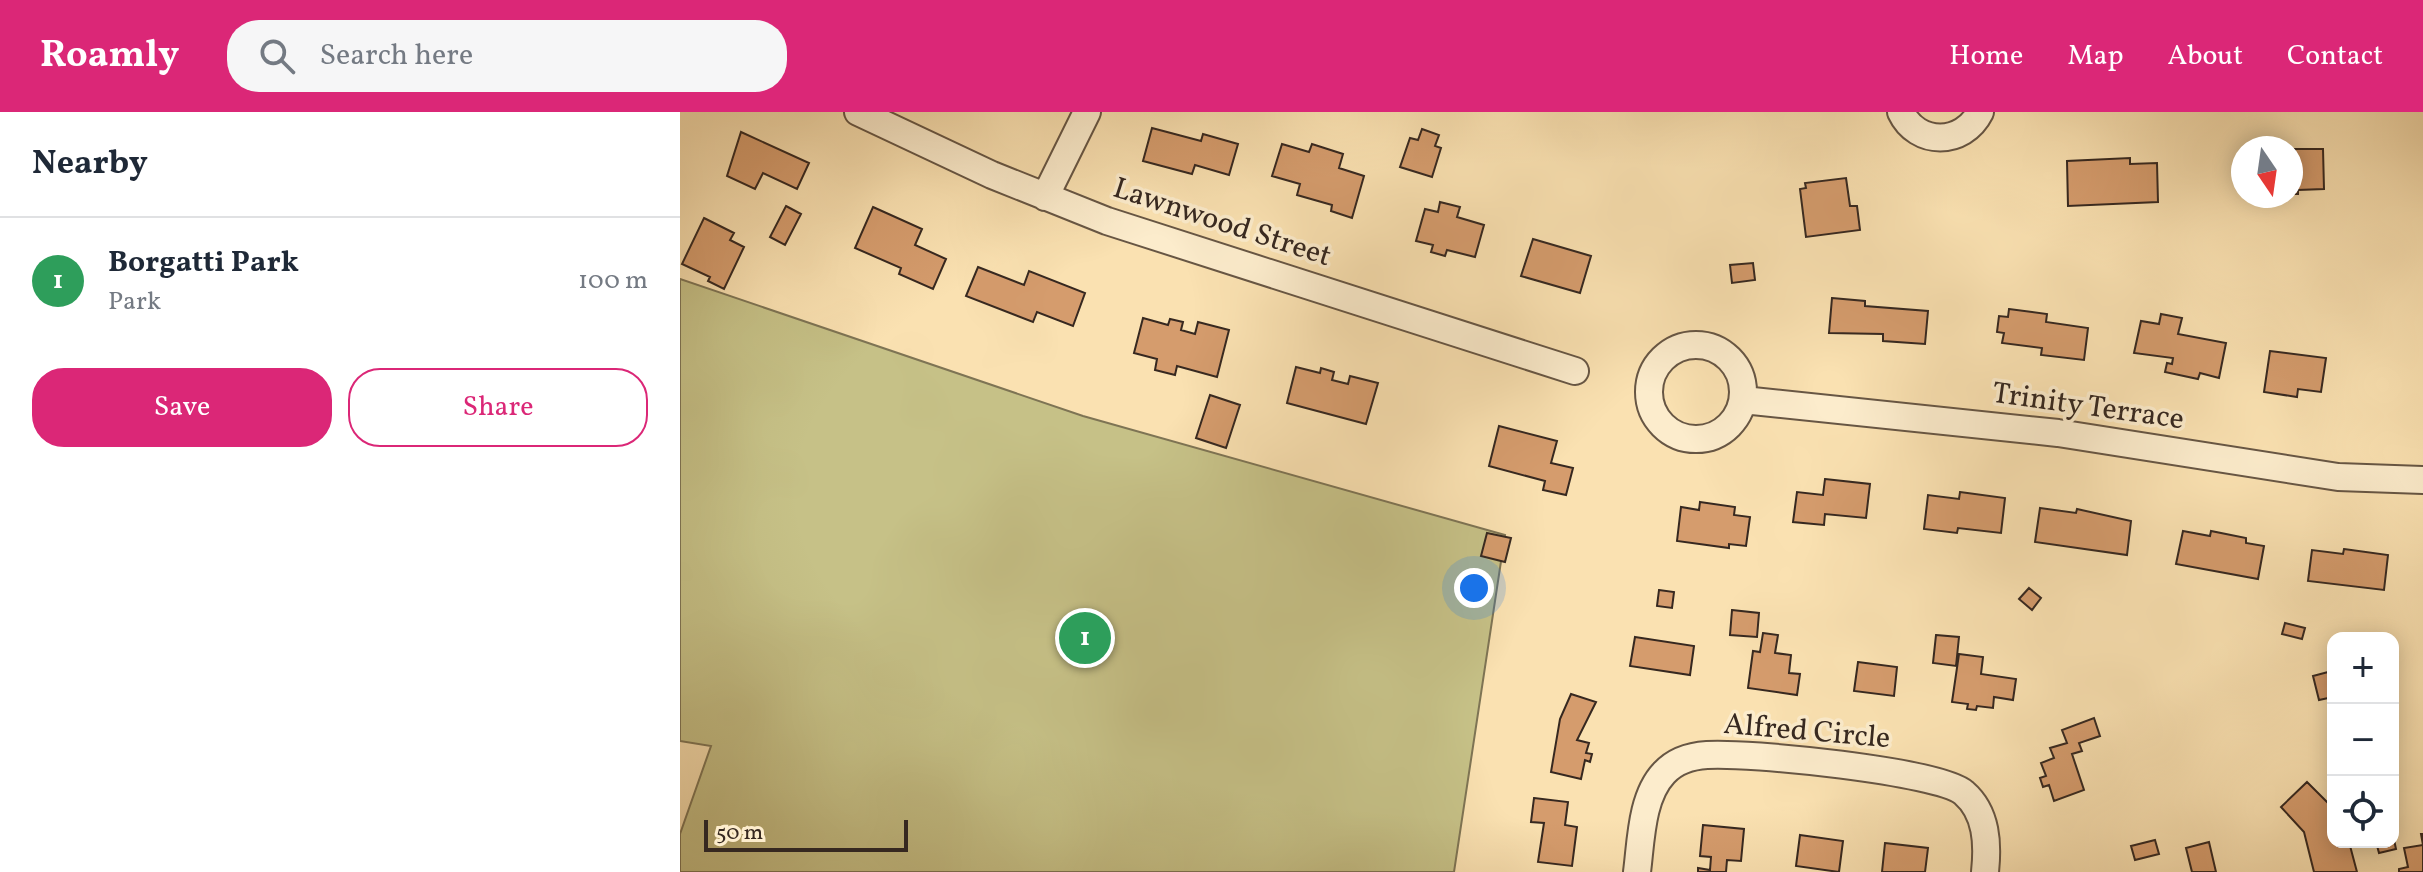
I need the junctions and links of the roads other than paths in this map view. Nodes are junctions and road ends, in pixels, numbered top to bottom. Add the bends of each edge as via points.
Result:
1 (858, 112) edge
2 (1087, 112) edge
3 (1901, 112) edge
4 (1980, 112) edge
5 (1045, 197) junction
6 (1575, 371) dead end
7 (1743, 400) dead end
8 (2423, 480) edge
9 (1637, 872) edge
10 (1985, 872) edge

1 - 5 street, Lawnwood Street
2 - 5 street
3 - 4 street via 1912,128 1938,138 1966,130
5 - 6 street, Lawnwood Street
7 - 8 street, Trinity Terrace via 2058,433 2338,477
9 - 10 street, Alfred Circle via 1649,801 1661,775 1681,760 1720,754 1947,782 1972,801 1980,815 1987,842

